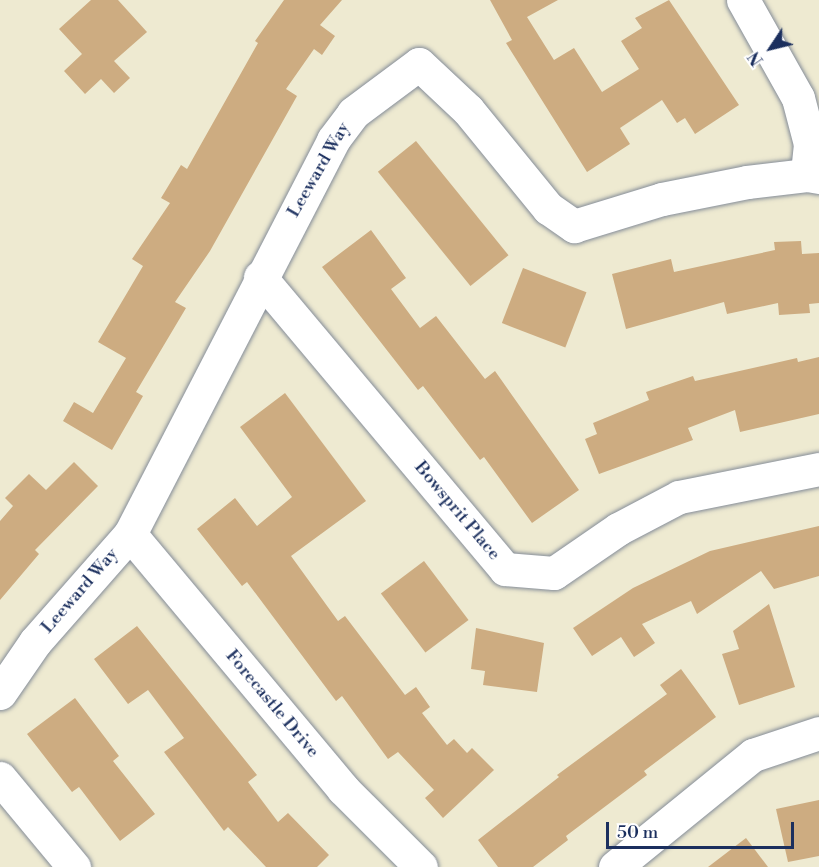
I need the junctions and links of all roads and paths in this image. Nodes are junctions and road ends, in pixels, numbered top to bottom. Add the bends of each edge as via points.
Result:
1 (743, 0) edge
2 (813, 176) edge
3 (260, 277) junction
4 (819, 469) edge
5 (130, 534) junction
6 (0, 693) edge
7 (819, 733) edge
8 (0, 778) edge
9 (74, 867) edge
10 (421, 867) edge
11 (615, 867) edge

1 - 2 street via 798,98 810,144
2 - 3 street, Leeward Way via 662,199 574,226 548,208 468,110 419,64 353,113 333,140
3 - 4 street, Bowsprit Place via 505,569 554,573 618,529 679,497
3 - 5 street, Leeward Way
5 - 6 street, Leeward Way via 35,642
5 - 10 street, Forecastle Drive via 343,789
7 - 11 street via 753,755
8 - 9 street

